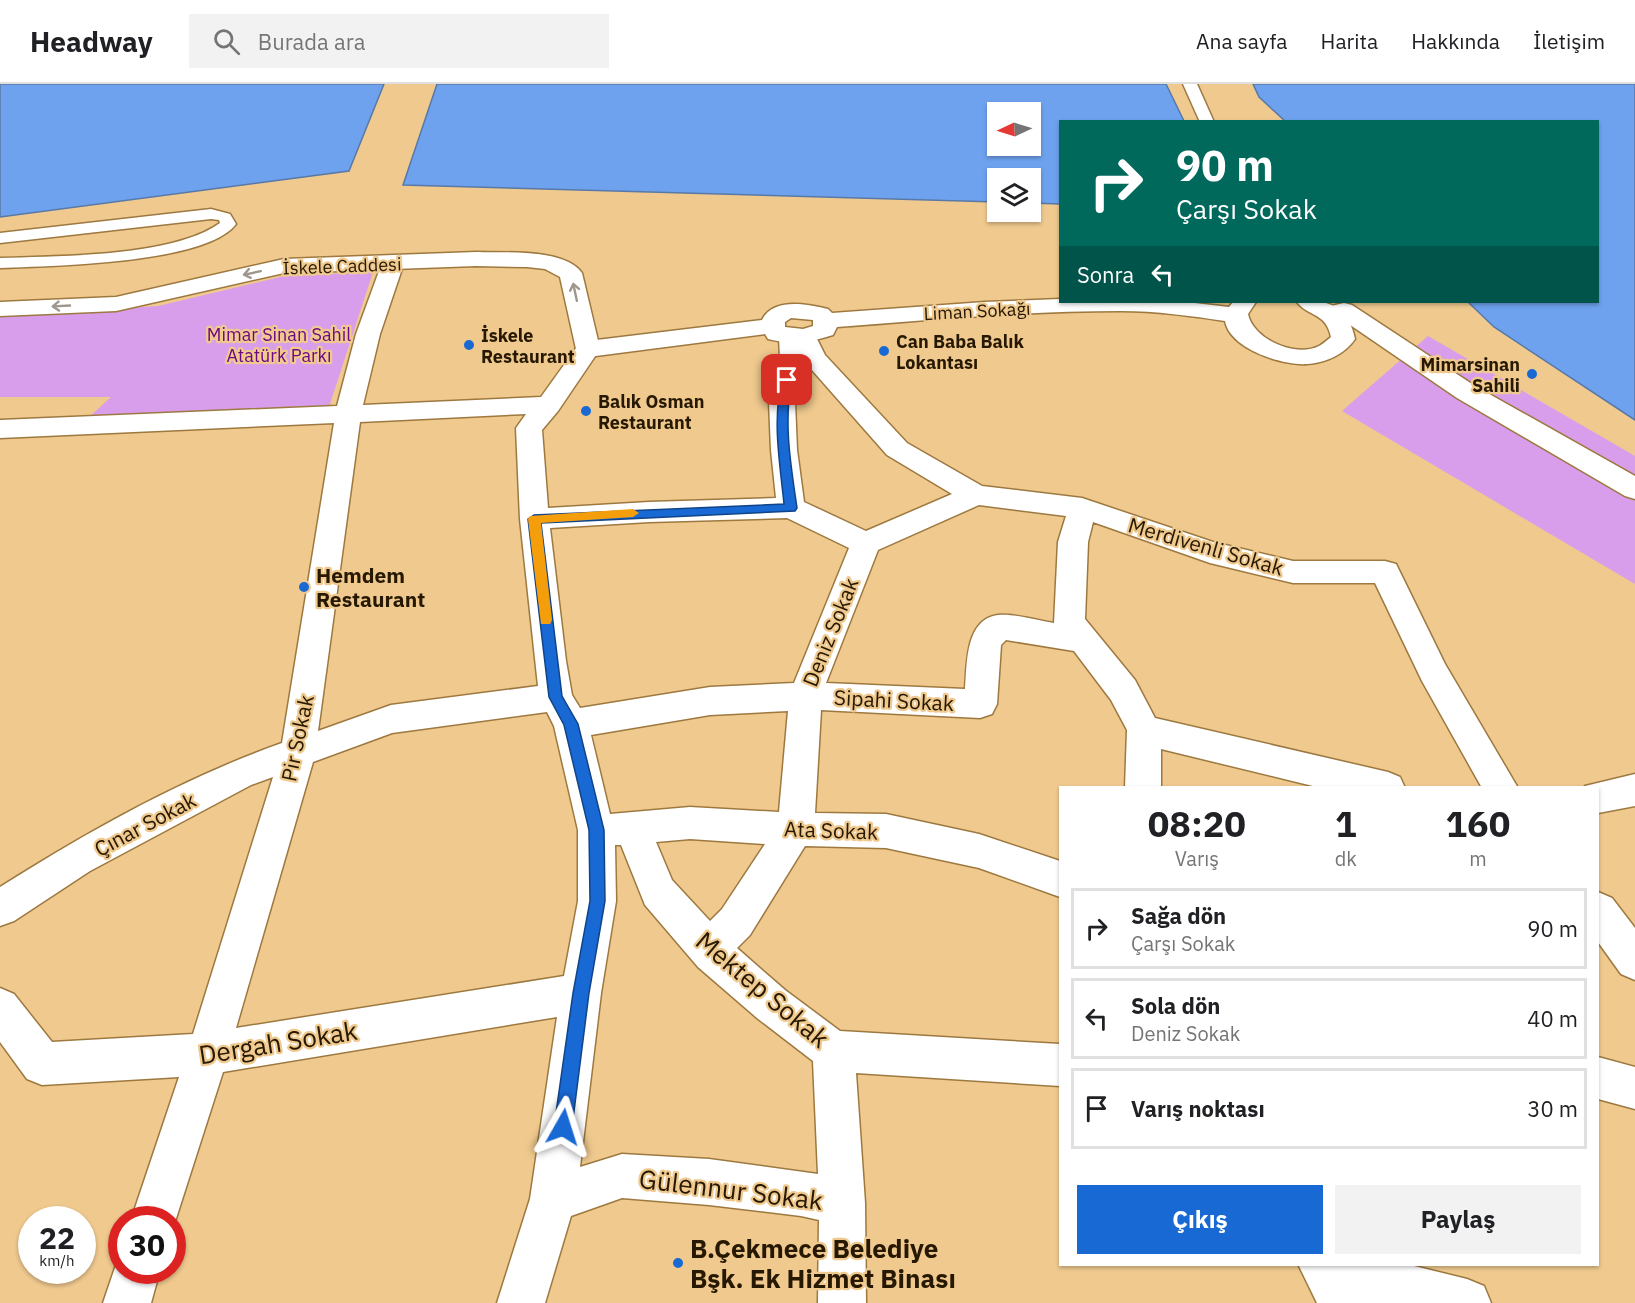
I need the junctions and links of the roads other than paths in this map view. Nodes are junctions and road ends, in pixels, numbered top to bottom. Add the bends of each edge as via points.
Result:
1 (1190, 84) edge
2 (1206, 120) edge
3 (0, 237) edge
4 (0, 263) edge
5 (393, 263) junction
6 (1320, 307) edge
7 (1240, 308) edge
8 (0, 309) edge
9 (825, 321) junction
10 (789, 333) junction
11 (588, 349) junction
12 (549, 405) junction
13 (348, 414) junction
14 (0, 429) edge
15 (1635, 489) edge
16 (971, 492) junction
17 (791, 508) junction
18 (1082, 508) junction
19 (534, 519) junction
20 (866, 543) junction
21 (1083, 640) junction
22 (805, 696) junction
23 (563, 711) junction
24 (1144, 730) junction
25 (298, 753) junction
26 (1143, 786) edge
27 (1380, 786) edge
28 (1500, 786) edge
29 (1635, 790) edge
30 (1599, 797) edge
31 (614, 829) junction
32 (795, 830) junction
33 (1059, 879) edge
34 (0, 908) edge
35 (1599, 912) edge
36 (709, 949) junction
37 (1635, 960) edge
38 (581, 993) junction
39 (0, 1008) edge
40 (833, 1051) junction
41 (208, 1054) junction
42 (1059, 1065) edge
43 (1599, 1078) edge
44 (1635, 1088) edge
45 (553, 1199) junction
46 (842, 1203) junction
47 (159, 1206) edge
48 (1330, 1279) edge
49 (133, 1284) edge
50 (127, 1303) edge
51 (521, 1303) edge
52 (842, 1303) edge
53 (1467, 1303) edge

1 - 2 lane
3 - 4 lane via 211,214 225,217 228,225 214,236 164,249 96,258
5 -> 8 street, İskele Caddesi via 284,266 116,304
11 -> 5 street, İskele Caddesi via 572,273 550,263 476,259
5 - 13 street, Pir Sokak via 368,334
6 - 7 street, Liman Sokağı via 1342,328 1343,339 1336,348 1319,355 1297,357 1252,341 1239,328
6 - 15 street via 1344,310 1466,392
7 - 9 street, Liman Sokağı via 1121,304
9 - 10 street, Liman Sokağı via 825,330
9 - 10 street, Liman Sokağı via 820,314 787,311 774,318
10 - 11 street, Liman Sokağı
10 - 16 street via 897,449
10 - 17 street via 792,358 782,402
11 - 12 street
12 - 13 street
12 - 19 street via 529,428
13 - 14 street
13 - 25 street, Pir Sokak
16 - 18 street, Merdivenli Sokak
16 - 20 street
17 - 19 street
17 - 20 street
18 - 21 street via 1073,542 1069,621
18 - 28 street, Merdivenli Sokak via 1210,552 1293,572 1385,572 1432,672
19 - 23 street
20 - 22 street, Deniz Sokak
21 - 22 street, Sipahi Sokak via 999,627 986,640 980,704
21 - 24 street via 1124,690
22 - 23 street, Sipahi Sokak
22 - 32 street, Deniz Sokak
23 - 25 street, Sipahi Sokak via 391,719
23 - 31 street
24 - 26 street
24 - 27 street
25 - 34 street, Çınar Sokak via 239,774 77,859
25 - 41 street, Pir Sokak
29 - 30 street
31 - 32 street, Ata Sokak via 690,823
31 - 36 street, Mektep Sokak via 658,892
31 - 38 street
32 - 33 street, Ata Sokak via 886,831 979,851
32 - 36 street, Deniz Sokak via 736,922
35 - 37 street
36 - 40 street, Mektep Sokak via 771,1004
38 - 41 street, Dergah Sokak
38 - 45 street
39 - 41 street, Dergah Sokak via 42,1064
40 - 42 street, Mektep Sokak
40 - 46 street
41 - 47 street, Pir Sokak
43 - 44 street
45 - 46 street, Gülennur Sokak via 622,1176 744,1186
45 - 51 street
46 - 52 street
48 - 53 street
49 - 50 street

